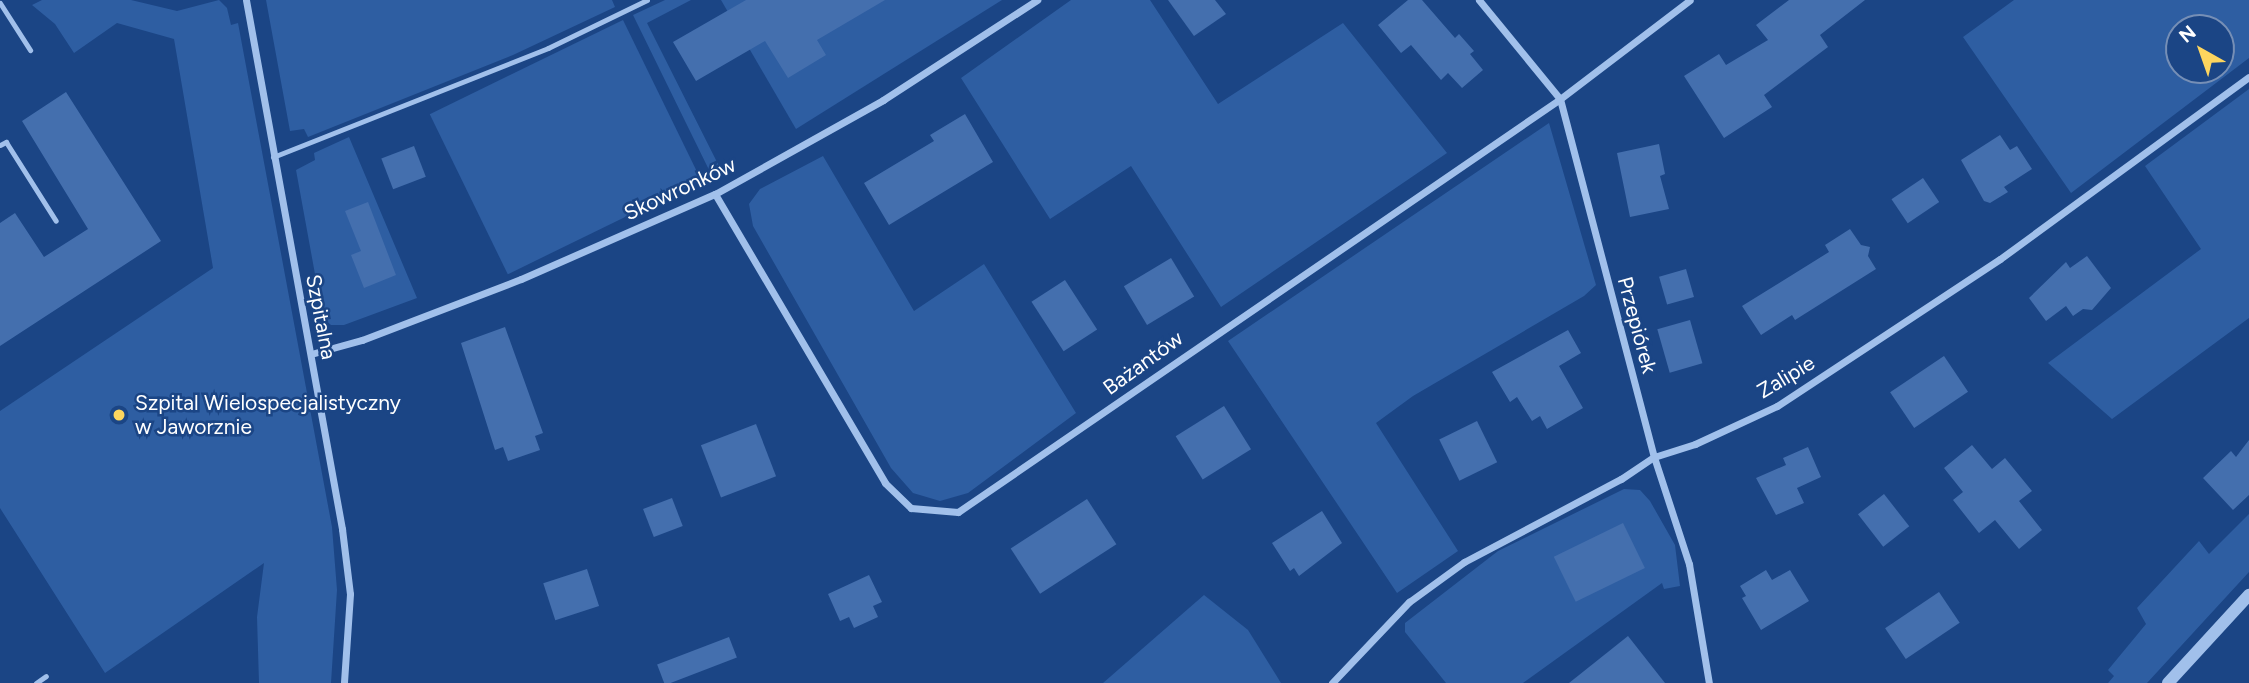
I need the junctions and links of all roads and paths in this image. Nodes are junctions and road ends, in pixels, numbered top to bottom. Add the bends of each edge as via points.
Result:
1 (246, 0) edge
2 (648, 0) edge
3 (1037, 0) edge
4 (1479, 0) edge
5 (1690, 0) edge
6 (0, 3) edge
7 (30, 50) dead end
8 (2249, 77) edge
9 (1560, 99) junction
10 (0, 145) edge
11 (273, 157) junction
12 (715, 194) junction
13 (57, 221) dead end
14 (311, 354) junction
15 (1654, 457) junction
16 (2249, 595) edge
17 (46, 677) dead end
18 (36, 683) edge
19 (344, 683) edge
20 (1332, 683) edge
21 (1709, 683) edge
22 (2168, 683) edge

1 - 11 street, Szpitalna
2 - 11 lane via 548,48
3 - 12 street, Skowronków via 883,100
4 - 9 street, Przepiórek
5 - 9 street, Bażantów
6 - 7 lane
8 - 15 street, Zalipie via 2000,259 1777,406 1695,444
9 - 12 street, Bażantów via 975,503 943,514 911,508 885,483
9 - 15 street, Przepiórek
10 - 13 lane via 6,142
11 - 14 street, Szpitalna
12 - 14 street, Skowronków via 521,279 362,340
14 - 19 street, Szpitalna via 349,594
15 - 20 street, Zalipie via 1464,562 1409,602
15 - 21 street, Przepiórek via 1689,564
16 - 22 street
17 - 18 lane

